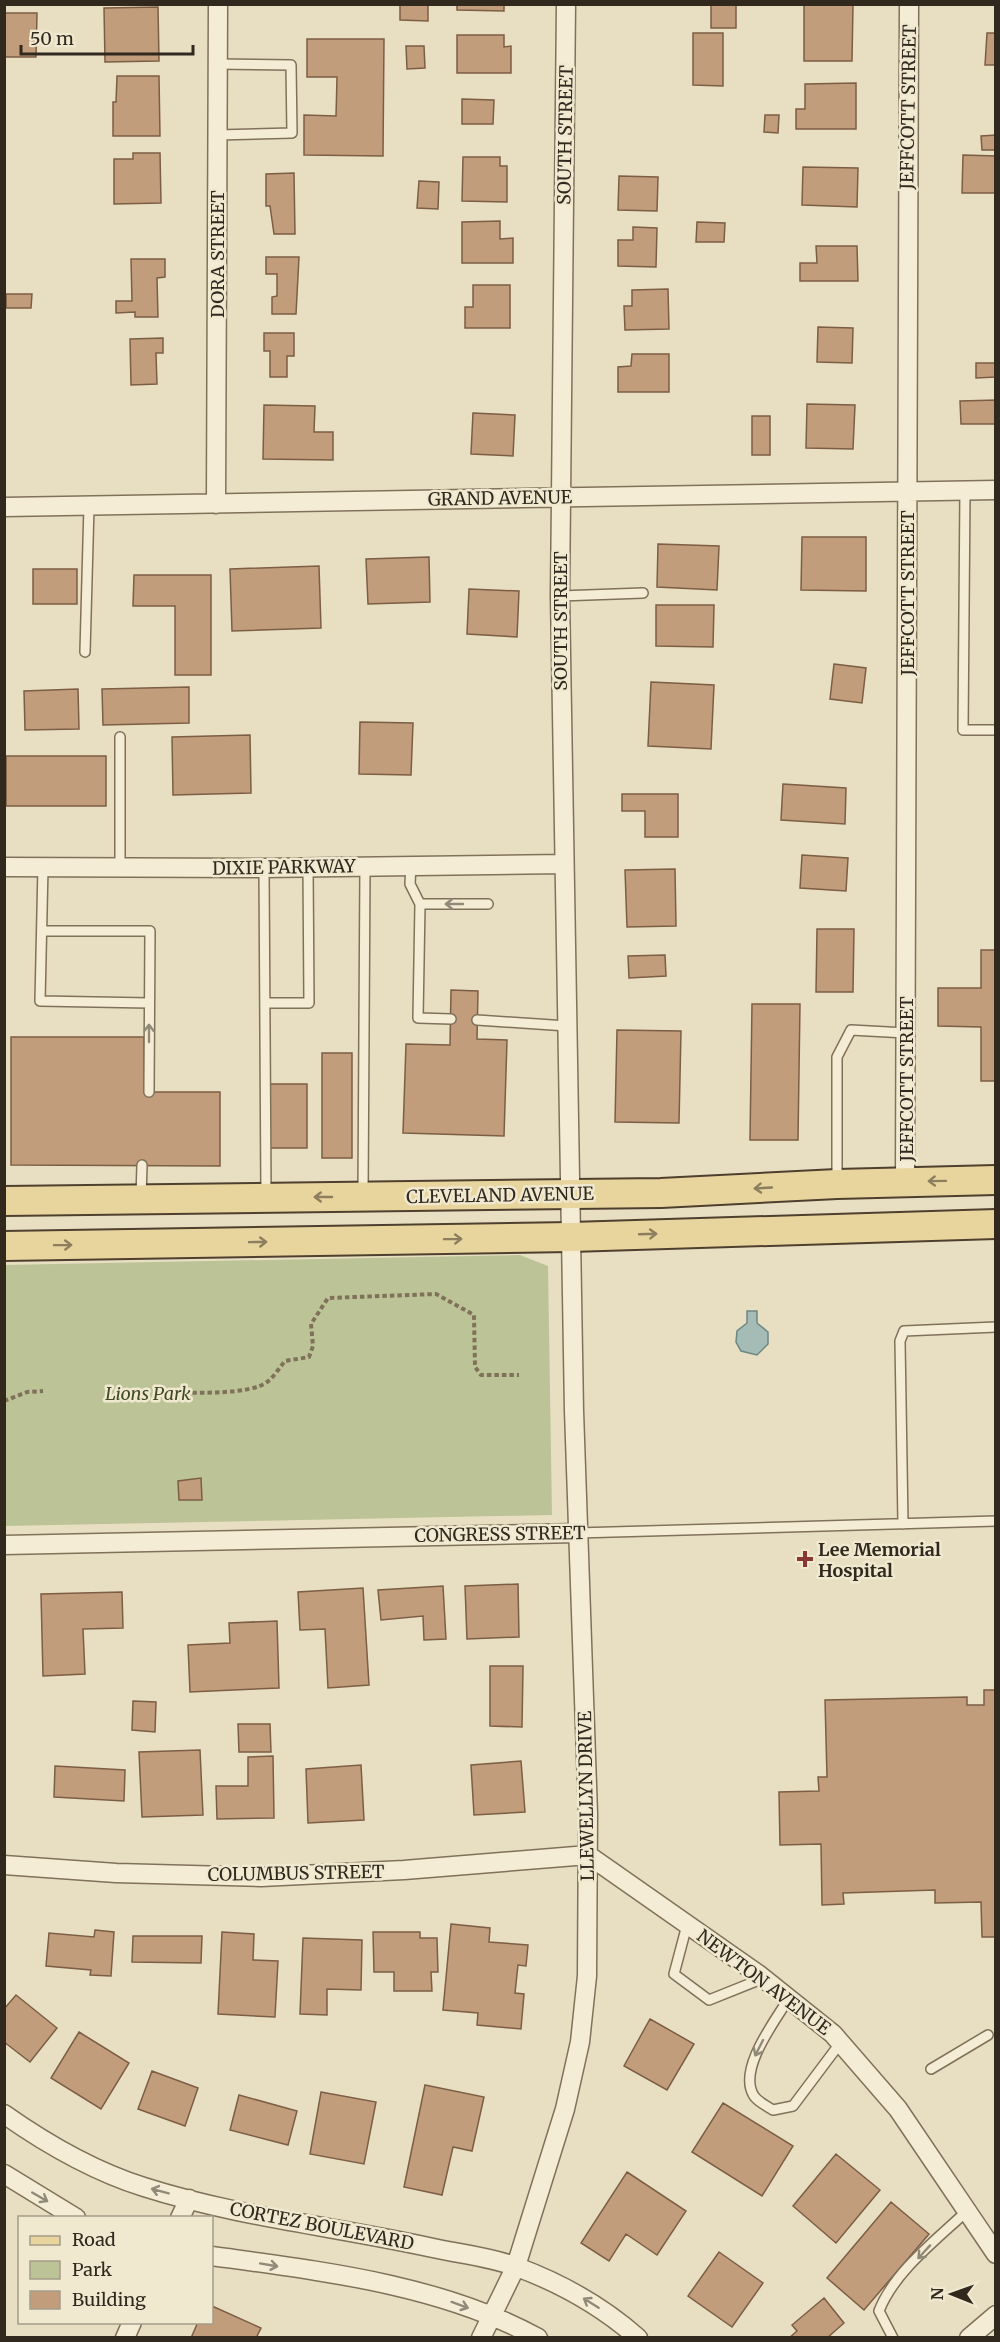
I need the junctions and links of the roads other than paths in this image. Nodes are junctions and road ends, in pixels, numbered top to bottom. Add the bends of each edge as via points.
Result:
1 (218, 4) edge
2 (566, 4) edge
3 (909, 4) edge
4 (217, 64) junction
5 (217, 135) junction
6 (996, 490) edge
7 (964, 491) junction
8 (906, 492) junction
9 (560, 497) junction
10 (216, 504) junction
11 (89, 506) junction
12 (4, 507) edge
13 (644, 593) dead end
14 (560, 596) junction
15 (85, 652) dead end
16 (996, 730) edge
17 (120, 737) dead end
18 (563, 864) junction
19 (411, 865) junction
20 (365, 866) junction
21 (4, 867) edge
22 (44, 867) junction
23 (120, 867) junction
24 (308, 867) junction
25 (264, 868) junction
26 (420, 904) junction
27 (488, 904) dead end
28 (42, 931) junction
29 (149, 1003) junction
30 (265, 1003) junction
31 (451, 1019) dead end
32 (482, 1020) dead end
33 (567, 1026) junction
34 (906, 1033) junction
35 (149, 1092) dead end
36 (142, 1165) dead end
37 (996, 1180) edge
38 (905, 1182) junction
39 (837, 1184) junction
40 (570, 1195) junction
41 (266, 1197) junction
42 (363, 1197) junction
43 (141, 1199) junction
44 (4, 1202) edge
45 (996, 1224) edge
46 (571, 1237) junction
47 (4, 1246) edge
48 (996, 1327) edge
49 (996, 1521) edge
50 (903, 1524) junction
51 (577, 1533) junction
52 (4, 1545) edge
53 (588, 1855) junction
54 (4, 1865) edge
55 (687, 1924) junction
56 (764, 1978) junction
57 (789, 1998) junction
58 (988, 2035) dead end
59 (841, 2042) junction
60 (931, 2069) dead end
61 (4, 2114) edge
62 (4, 2174) edge
63 (189, 2199) junction
64 (967, 2211) junction
65 (74, 2216) edge
66 (180, 2216) edge
67 (996, 2254) edge
68 (213, 2256) edge
69 (516, 2266) junction
70 (996, 2314) edge
71 (491, 2317) junction
72 (481, 2337) edge
73 (538, 2337) edge
74 (638, 2337) edge
75 (893, 2337) edge
76 (969, 2337) edge

1 - 4 street, DORA STREET
2 - 9 street, SOUTH STREET
3 - 8 street, JEFFCOTT STREET
4 - 5 street, DORA STREET
4 - 5 lane via 291,65 292,134
5 - 10 street, DORA STREET
6 - 7 street, GRAND AVENUE
7 - 8 street, GRAND AVENUE
7 - 16 lane via 963,730
8 - 9 street, GRAND AVENUE
8 - 34 street, JEFFCOTT STREET
9 - 10 street, GRAND AVENUE
9 - 14 street, SOUTH STREET
10 - 11 street, GRAND AVENUE
11 - 12 street, GRAND AVENUE
11 - 15 lane
13 - 14 lane
14 - 18 street, SOUTH STREET
17 - 23 lane
18 - 19 street, DIXIE PARKWAY
18 - 33 street, SOUTH STREET
19 - 20 street, DIXIE PARKWAY
19 - 26 lane via 410,884
20 - 24 street, DIXIE PARKWAY
20 - 42 lane
21 - 22 street, DIXIE PARKWAY
22 - 23 street, DIXIE PARKWAY
22 - 28 lane
23 - 25 street, DIXIE PARKWAY
24 - 25 street, DIXIE PARKWAY
24 - 30 lane via 309,1003
25 - 30 lane
27 -> 26 lane
26 - 31 lane via 418,1018
28 - 29 lane via 40,1001
28 - 29 lane via 150,931
35 -> 29 lane
30 - 41 lane
32 - 33 lane
33 - 40 street, SOUTH STREET
34 - 38 street, JEFFCOTT STREET
34 - 39 lane via 851,1030 837,1057
36 - 43 lane
37 -> 38 main road, CLEVELAND AVENUE
38 - 39 main road, CLEVELAND AVENUE
39 -> 40 main road, CLEVELAND AVENUE
40 - 42 main road, CLEVELAND AVENUE
40 - 46 street, SOUTH STREET
42 -> 41 main road, CLEVELAND AVENUE
41 - 43 main road, CLEVELAND AVENUE
43 - 44 main road, CLEVELAND AVENUE
46 -> 45 main road
47 -> 46 main road
46 - 51 street, LLEWELLYN DRIVE
48 - 50 lane via 904,1331 900,1341
49 - 50 lane, CONGRESS STREET
50 - 51 lane, CONGRESS STREET
51 - 52 street, CONGRESS STREET
51 - 53 street, LLEWELLYN DRIVE
53 - 54 street, COLUMBUS STREET via 261,1877
53 - 55 street, NEWTON AVENUE
53 - 69 street, LLEWELLYN DRIVE via 587,1976 580,2042 565,2109
55 - 56 street, NEWTON AVENUE
55 - 56 lane via 674,1974 709,2000
56 - 57 street, NEWTON AVENUE
57 - 59 street, NEWTON AVENUE
57 -> 59 lane via 755,2053 748,2085 755,2099 773,2110 793,2106
58 - 60 lane
59 - 64 street, NEWTON AVENUE via 898,2109
63 -> 61 street, CORTEZ BOULEVARD via 106,2173 63,2153
62 -> 65 street
63 - 66 street
63 - 69 street, CORTEZ BOULEVARD
64 - 67 street, NEWTON AVENUE
64 -> 75 lane via 886,2293 879,2312
68 -> 71 street via 378,2283
69 - 71 street, LLEWELLYN DRIVE
74 -> 69 street, CORTEZ BOULEVARD via 579,2296
70 - 76 street
71 - 72 street, LLEWELLYN DRIVE
71 - 73 street

